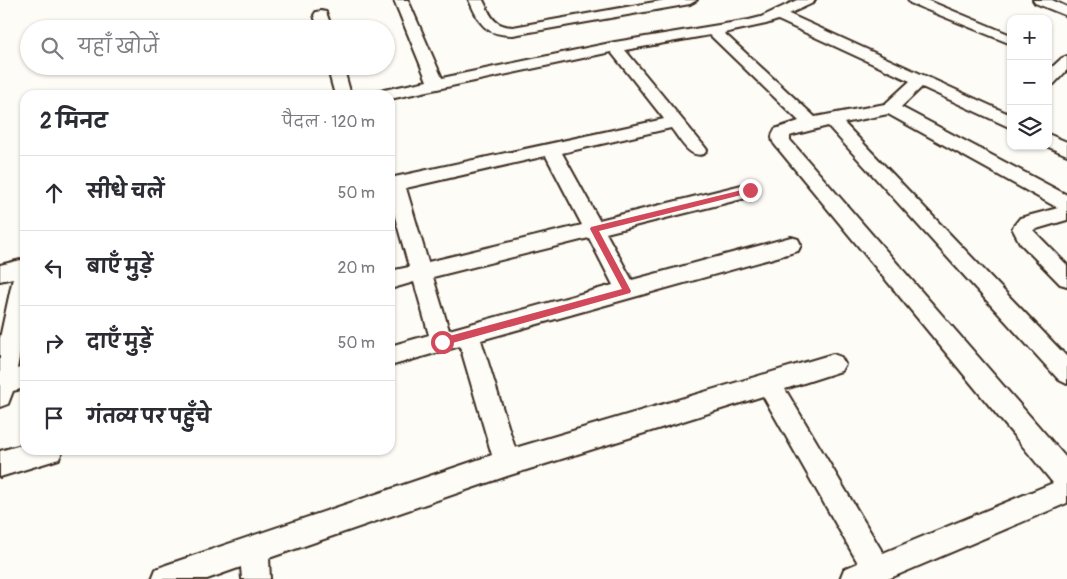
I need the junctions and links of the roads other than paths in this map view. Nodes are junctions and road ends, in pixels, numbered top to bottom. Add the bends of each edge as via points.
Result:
1 (401, 0) edge
2 (476, 0) edge
3 (600, 0) edge
4 (690, 0) edge
5 (808, 0) edge
6 (915, 0) edge
7 (1040, 0) edge
8 (1067, 12) edge
9 (610, 14) junction
10 (779, 15) junction
11 (714, 31) junction
12 (1007, 38) edge
13 (615, 48) junction
14 (1052, 58) edge
15 (1066, 63) edge
16 (337, 75) edge
17 (1052, 77) edge
18 (921, 80) junction
19 (437, 84) junction
20 (342, 90) edge
21 (395, 93) edge
22 (890, 108) junction
23 (832, 120) junction
24 (1007, 120) edge
25 (674, 122) junction
26 (811, 123) junction
27 (1052, 142) edge
28 (551, 149) junction
29 (1067, 149) edge
30 (698, 150) dead end
31 (395, 184) edge
32 (395, 190) edge
33 (750, 190) dead end
34 (1067, 204) edge
35 (1067, 213) edge
36 (594, 229) junction
37 (791, 245) dead end
38 (20, 269) edge
39 (421, 272) junction
40 (0, 273) edge
41 (1067, 278) edge
42 (395, 279) edge
43 (627, 291) junction
44 (20, 293) edge
45 (468, 334) junction
46 (442, 342) junction
47 (395, 355) edge
48 (833, 364) dead end
49 (1067, 373) edge
50 (20, 379) edge
51 (769, 384) junction
52 (1, 388) edge
53 (32, 455) edge
54 (507, 463) junction
55 (0, 464) edge
56 (1066, 489) edge
57 (254, 549) junction
58 (882, 573) edge
59 (166, 579) edge
60 (256, 579) edge

1 - 19 street
2 - 9 street via 488,24 501,32
3 - 9 street
4 - 9 street
5 - 10 street
6 - 12 street
7 - 8 street
10 - 11 street
10 - 18 street
11 - 13 street
11 - 26 street
13 - 19 street
13 - 25 street
14 - 15 street
15 - 17 street
16 - 20 street
18 - 22 street
18 - 24 street
19 - 21 street
22 - 23 street
22 - 34 street
23 - 26 street
23 - 49 street
25 - 28 street
25 - 30 street
26 - 56 street via 781,133 781,141
27 - 29 street
28 - 31 street
28 - 36 street
32 - 39 street
33 - 36 street
35 - 41 street via 1027,223 1022,228 1027,238
36 - 39 street
36 - 43 street
37 - 43 street
38 - 40 street
39 - 42 street
39 - 46 street
43 - 45 street
44 - 52 street
45 - 46 street
45 - 54 street
46 - 47 street
48 - 51 street
50 - 52 street
51 - 54 street
51 - 58 street
53 - 55 street
54 - 57 street
56 - 58 street
57 - 59 street
57 - 60 street

